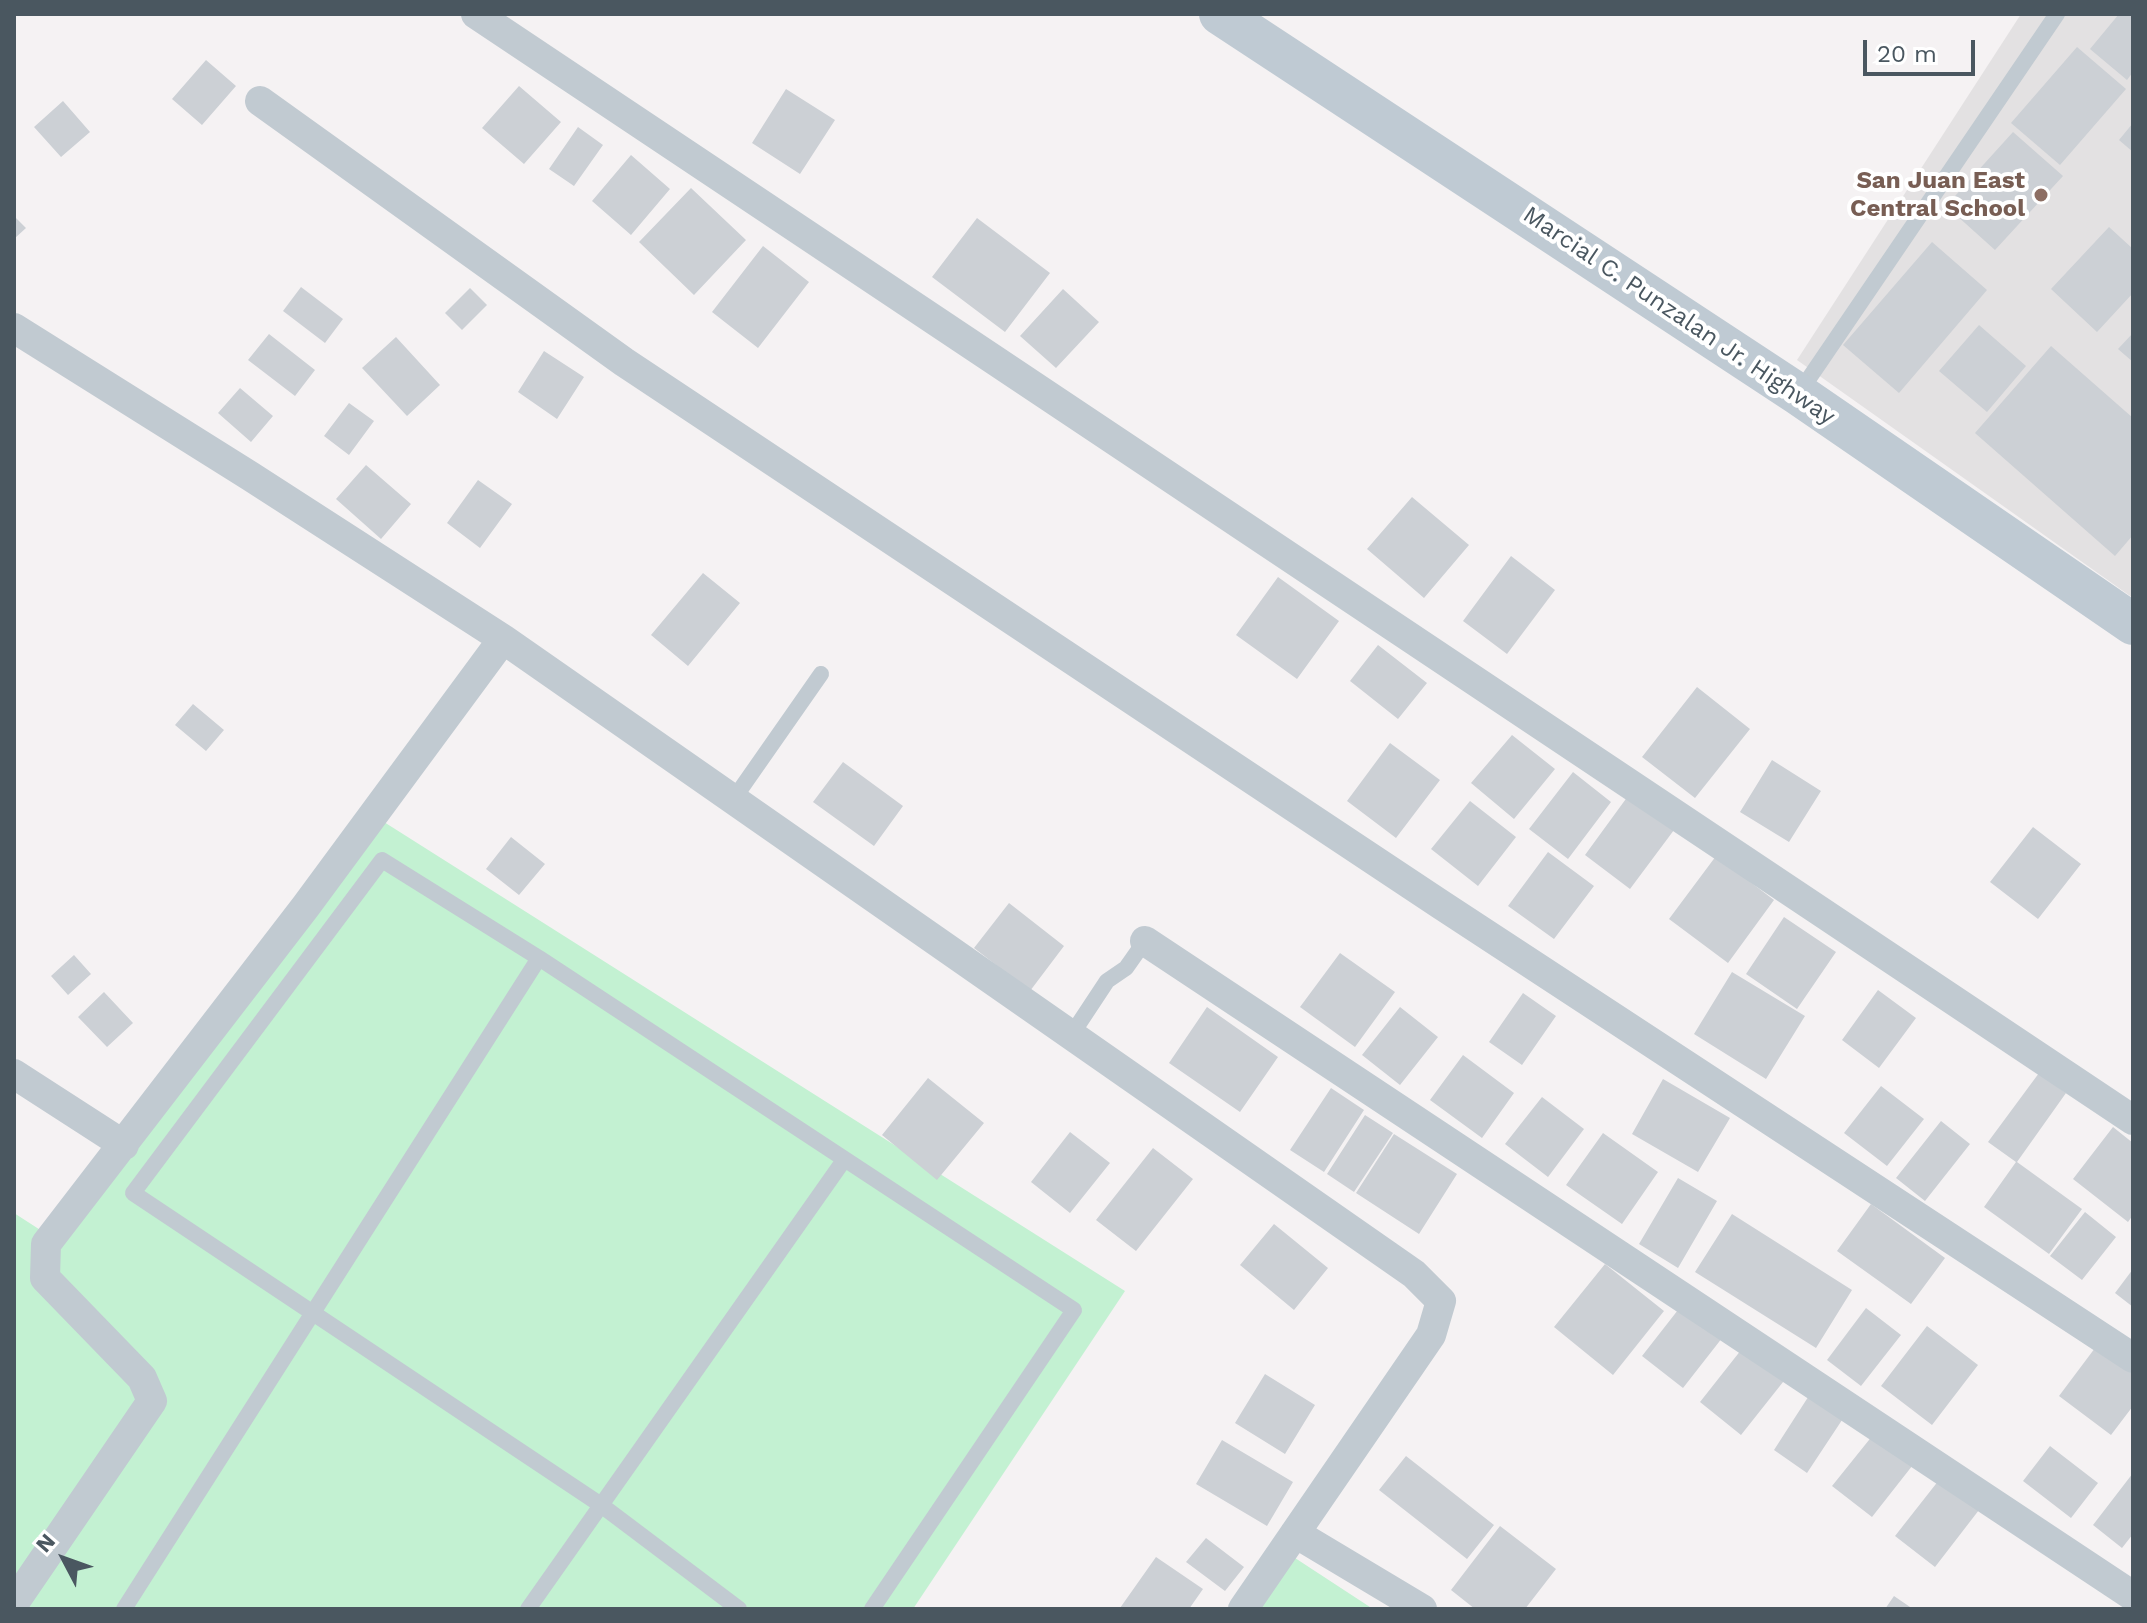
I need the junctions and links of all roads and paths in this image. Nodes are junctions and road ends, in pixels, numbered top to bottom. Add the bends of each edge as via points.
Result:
1 (476, 14) edge
2 (1220, 14) edge
3 (2057, 14) edge
4 (260, 101) dead end
5 (14, 328) edge
6 (1798, 394) junction
7 (2133, 624) edge
8 (503, 639) junction
9 (821, 674) dead end
10 (733, 800) junction
11 (1145, 941) joint
12 (539, 958) junction
13 (1072, 1034) junction
14 (14, 1074) edge
15 (2133, 1120) edge
16 (124, 1145) junction
17 (844, 1160) junction
18 (312, 1312) junction
19 (2133, 1358) edge
20 (601, 1505) junction
21 (1295, 1533) junction
22 (2133, 1596) edge
23 (14, 1603) edge
24 (127, 1608) edge
25 (528, 1609) edge
26 (739, 1609) edge
27 (872, 1609) edge
28 (1243, 1609) edge
29 (1422, 1609) edge

1 - 15 street
2 - 6 main road, Marcial C. Punzalan Jr. Highway
3 - 6 lane
4 - 19 street via 624,362
5 - 8 street
6 - 7 main road, Marcial C. Punzalan Jr. Highway
8 - 10 street
8 - 16 street
9 - 10 lane
10 - 13 street
11 - 13 lane via 1126,968 1107,981
11 - 22 street
12 - 17 lane
12 - 18 lane
12 - 18 lane via 382,860 133,1193
13 - 21 street via 1414,1274 1441,1301 1431,1335
14 - 16 street
16 - 23 street via 46,1244 45,1278 142,1378 152,1401
17 - 20 lane
17 - 27 lane via 1074,1310
18 - 20 lane
18 - 24 lane
20 - 25 lane
20 - 26 lane
21 - 28 street
21 - 29 street

